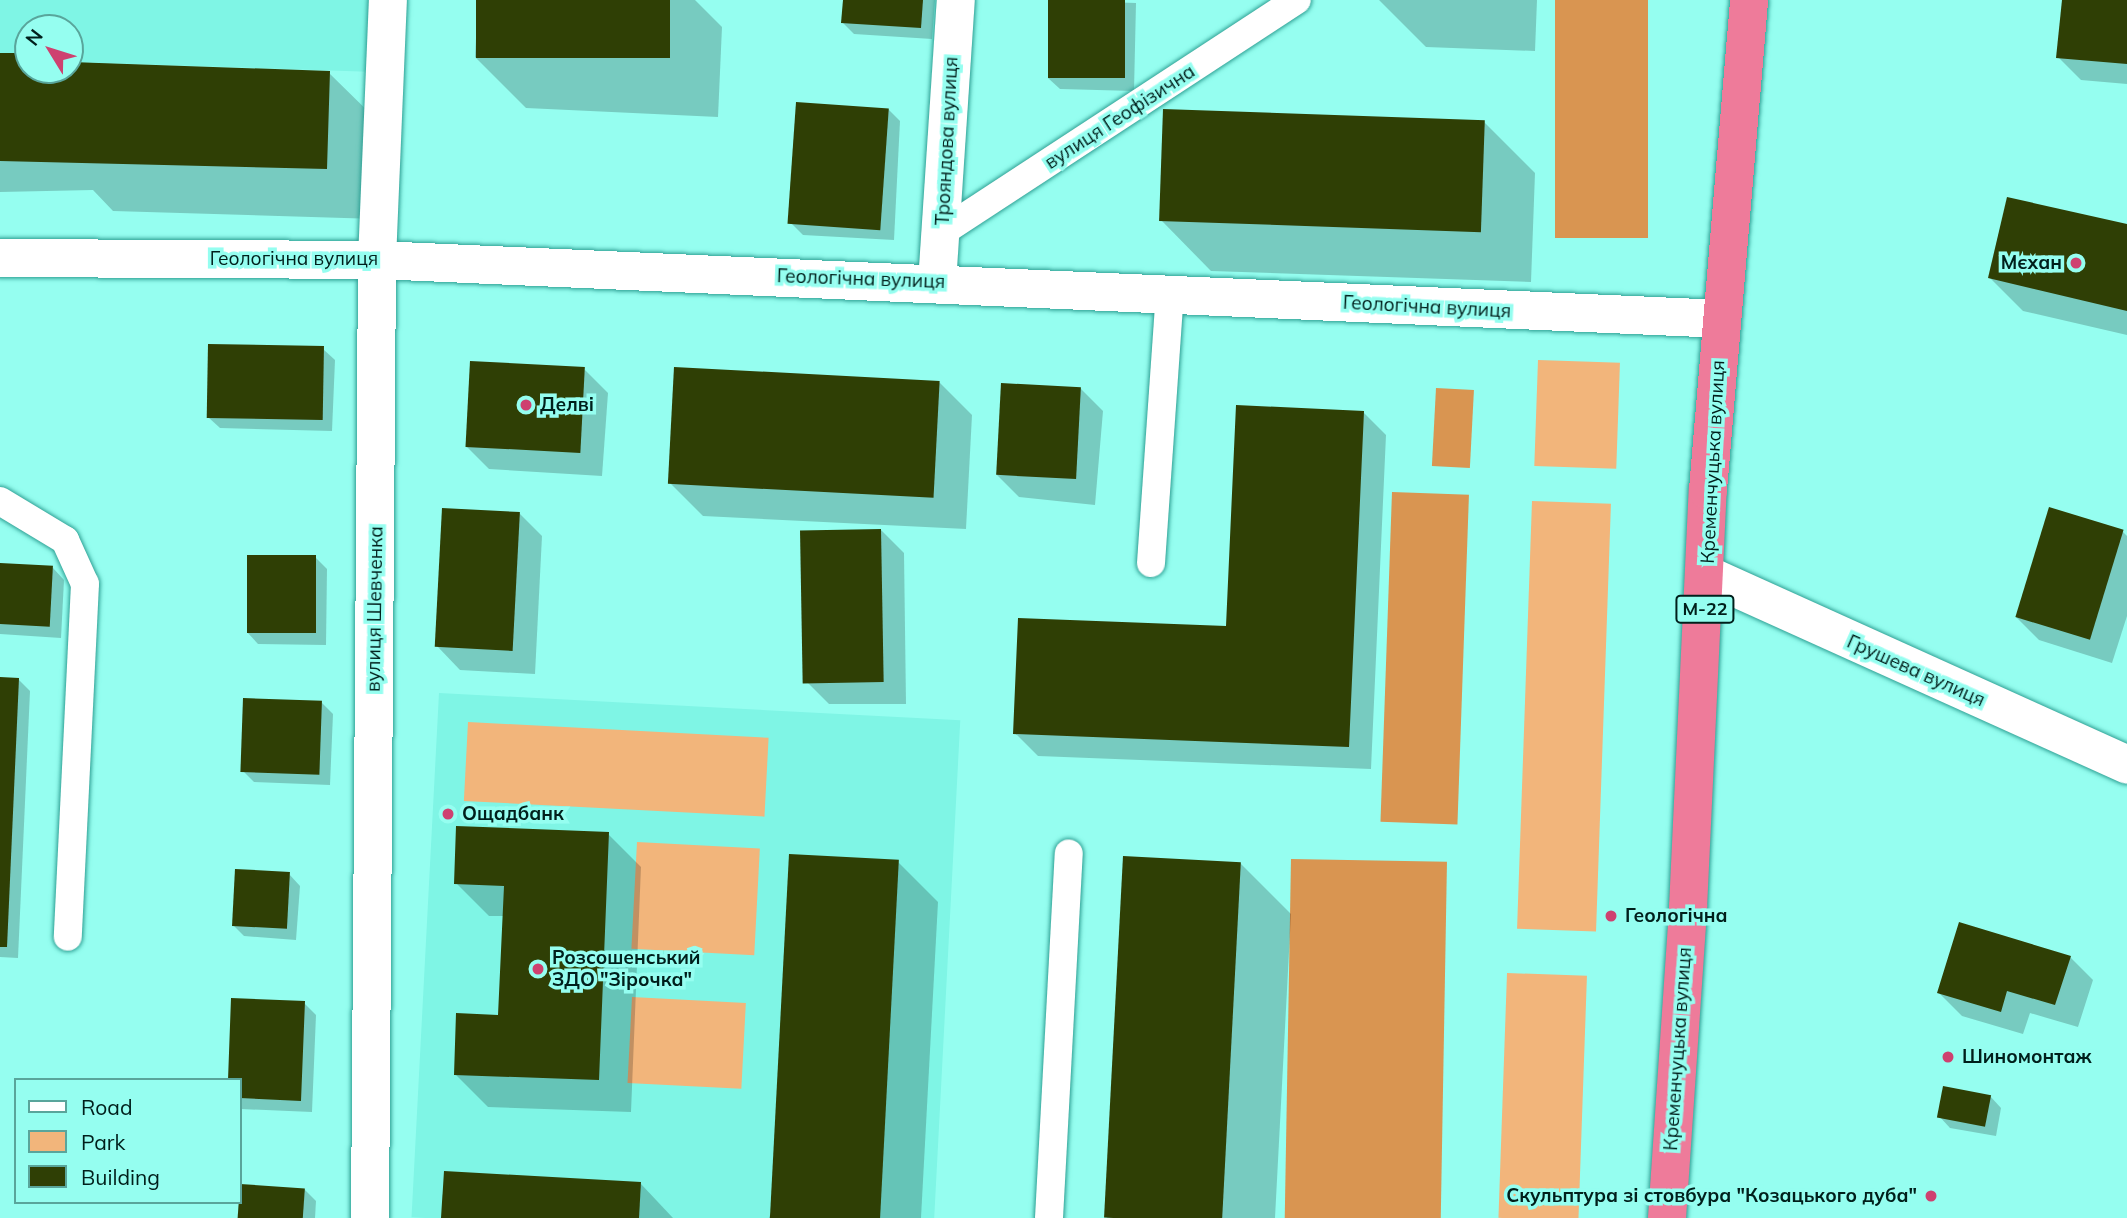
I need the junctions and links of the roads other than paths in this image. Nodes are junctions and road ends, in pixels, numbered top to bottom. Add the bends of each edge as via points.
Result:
1 (388, 0) edge
2 (956, 0) edge
3 (1297, 0) edge
4 (1749, 0) edge
5 (942, 232) junction
6 (0, 258) edge
7 (377, 260) junction
8 (937, 282) junction
9 (1170, 292) junction
10 (1721, 319) junction
11 (0, 501) edge
12 (1151, 563) dead end
13 (1707, 575) junction
14 (2127, 765) edge
15 (1069, 854) dead end
16 (68, 937) dead end
17 (370, 1218) edge
18 (1049, 1218) edge
19 (1667, 1218) edge

1 - 7 street, вулиця Шевченка
2 - 5 street, Трояндова вулиця
3 - 5 lane, вулиця Геофізична
4 - 10 highway, Кременчуцька вулиця / М-22
5 - 8 street, Трояндова вулиця
6 - 7 street, Геологічна вулиця
7 - 8 street, Геологічна вулиця
7 - 17 street, вулиця Шевченка
8 - 9 street, Геологічна вулиця
9 - 10 street, Геологічна вулиця
9 - 12 lane
10 - 13 highway, Кременчуцька вулиця / М-22 via 1708,490
11 - 16 lane via 65,540 85,584
13 - 14 street, Грушева вулиця
13 - 19 highway, Кременчуцька вулиця / М-22
15 - 18 lane

